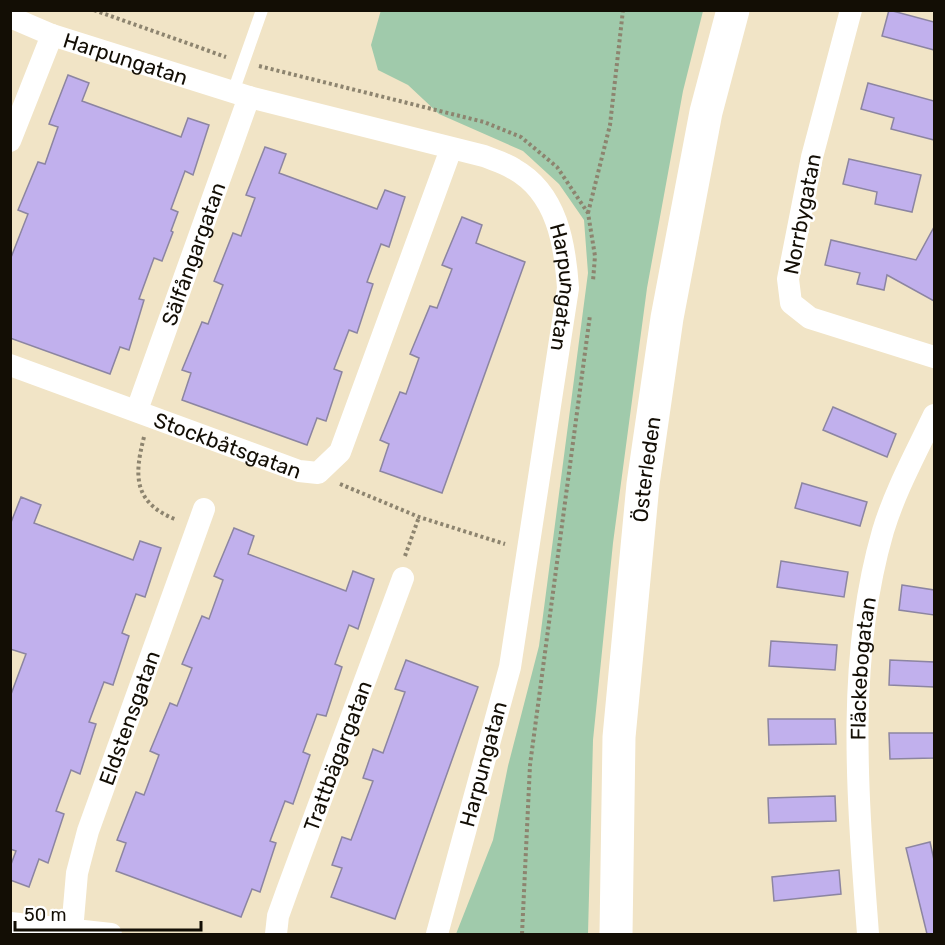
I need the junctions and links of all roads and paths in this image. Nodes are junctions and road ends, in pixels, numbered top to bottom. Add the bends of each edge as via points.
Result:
1 (94, 10) edge
2 (262, 10) edge
3 (623, 10) edge
4 (732, 10) edge
5 (851, 10) edge
6 (10, 17) edge
7 (52, 35) junction
8 (245, 62) junction
9 (241, 95) junction
10 (10, 141) edge
11 (451, 149) junction
12 (588, 213) junction
13 (592, 290) dead end
14 (590, 312) dead end
15 (934, 357) edge
16 (10, 365) edge
17 (137, 410) junction
18 (934, 415) edge
19 (318, 474) junction
20 (419, 517) junction
21 (200, 519) joint
22 (529, 550) junction
23 (403, 578) joint
24 (10, 923) edge
25 (72, 931) junction
26 (111, 934) edge
27 (276, 934) edge
28 (437, 934) edge
29 (522, 934) edge
30 (616, 934) edge
31 (868, 934) edge

1 - 8 path
2 - 8 lane
3 - 12 path via 610,126
4 - 30 main road, Österleden via 697,158 667,318 643,484 619,737
5 - 15 street, Norrbygatan via 812,157 788,279 791,303 810,318
6 - 7 street, Harpungatan
7 - 9 street, Harpungatan
7 - 10 street
8 - 9 lane
8 - 12 path via 484,122 520,137 557,167
9 - 11 street, Harpungatan
9 - 17 street, Sälfångargatan
11 - 19 street, Stockbåtsgatan via 340,452
11 - 22 street, Harpungatan via 484,156 516,170 544,196 562,235 568,288
12 - 13 path via 595,256
14 - 29 path via 530,765
16 - 17 street, Stockbåtsgatan
17 - 19 street, Stockbåtsgatan via 299,471
17 - 21 path via 148,424 137,465 141,491 166,516
18 - 31 street, Fläckebogatan via 902,480 883,531 861,643 858,740
19 - 20 path
20 - 22 path via 471,536
20 - 23 path via 398,576
21 - 25 street, Eldstensgatan via 88,831 77,873
22 - 28 street, Harpungatan via 510,667
23 - 27 street, Trattbägargatan via 278,916
24 - 25 street
25 - 26 street

